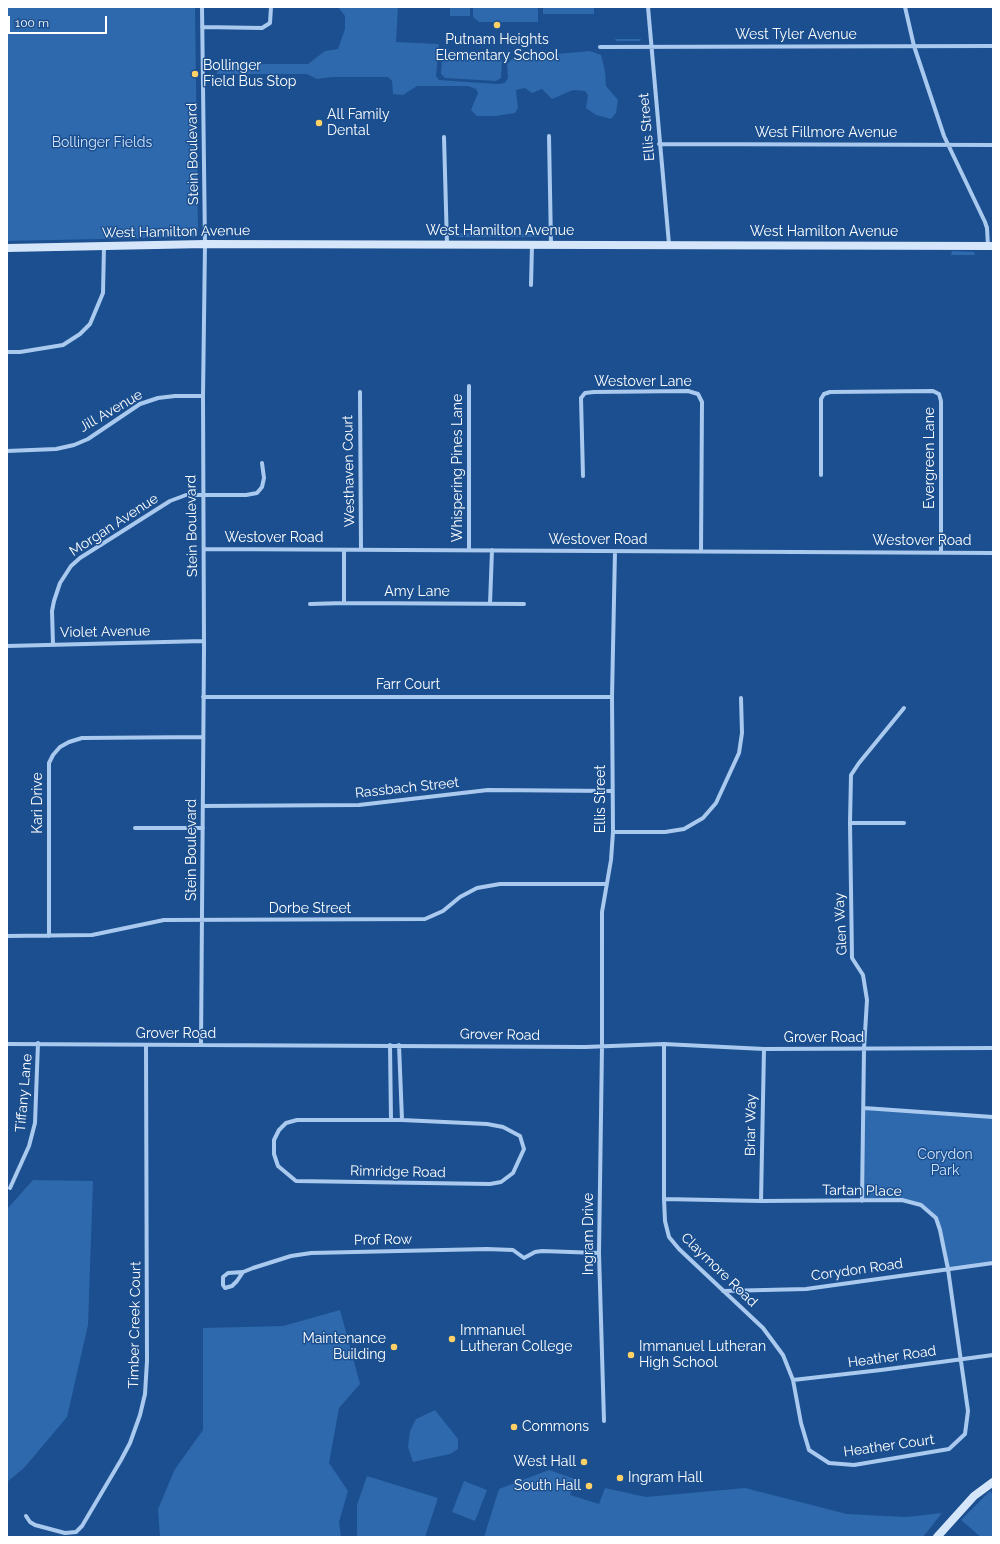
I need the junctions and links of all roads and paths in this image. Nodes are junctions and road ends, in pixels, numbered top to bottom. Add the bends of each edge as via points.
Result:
1 (202, 7) edge
2 (271, 7) edge
3 (648, 7) edge
4 (905, 7) edge
5 (202, 27) junction
6 (651, 46) junction
7 (914, 46) junction
8 (993, 46) edge
9 (600, 47) dead end
10 (549, 136) dead end
11 (444, 137) dead end
12 (659, 144) junction
13 (947, 144) junction
14 (993, 145) edge
15 (205, 244) junction
16 (447, 244) junction
17 (551, 244) junction
18 (669, 244) junction
19 (532, 245) junction
20 (104, 246) junction
21 (990, 246) edge
22 (7, 248) edge
23 (531, 285) dead end
24 (7, 352) edge
25 (470, 386) dead end
26 (360, 392) dead end
27 (203, 396) junction
28 (7, 451) edge
29 (262, 463) dead end
30 (821, 475) dead end
31 (583, 476) dead end
32 (203, 494) junction
33 (204, 549) junction
34 (361, 549) junction
35 (344, 550) junction
36 (469, 550) junction
37 (492, 550) junction
38 (615, 551) junction
39 (701, 551) junction
40 (940, 552) junction
41 (993, 553) edge
42 (344, 603) junction
43 (310, 604) dead end
44 (490, 604) junction
45 (524, 604) dead end
46 (204, 641) junction
47 (53, 644) junction
48 (7, 646) edge
49 (203, 697) junction
50 (612, 697) junction
51 (741, 698) dead end
52 (904, 708) dead end
53 (203, 737) junction
54 (612, 791) junction
55 (203, 806) junction
56 (850, 822) junction
57 (904, 823) dead end
58 (135, 828) dead end
59 (203, 828) junction
60 (613, 832) junction
61 (606, 884) junction
62 (202, 920) junction
63 (7, 936) edge
64 (49, 936) junction
65 (38, 1043) junction
66 (7, 1044) edge
67 (664, 1044) junction
68 (146, 1045) junction
69 (390, 1045) junction
70 (399, 1045) junction
71 (201, 1046) junction
72 (602, 1047) junction
73 (864, 1048) junction
74 (993, 1048) edge
75 (764, 1049) junction
76 (864, 1108) junction
77 (993, 1117) edge
78 (391, 1120) junction
79 (402, 1120) junction
80 (10, 1188) dead end
81 (664, 1199) junction
82 (761, 1201) junction
83 (862, 1201) junction
84 (599, 1253) junction
85 (993, 1263) edge
86 (948, 1269) junction
87 (243, 1272) junction
88 (723, 1292) junction
89 (993, 1355) edge
90 (961, 1359) junction
91 (793, 1380) junction
92 (604, 1421) dead end
93 (993, 1482) edge
94 (26, 1516) dead end
95 (937, 1537) edge

1 - 5 street, Stein Boulevard
2 - 5 street via 270,23 262,28
3 - 6 street, Ellis Street
4 - 7 street
5 - 15 street, Stein Boulevard
6 - 7 street, West Tyler Avenue
6 - 9 street, West Tyler Avenue
6 - 12 street, Ellis Street
7 - 8 street, West Tyler Avenue
7 - 13 street
10 - 17 street
11 - 16 street
12 - 13 street, West Fillmore Avenue
12 - 18 street, Ellis Street
13 - 14 street, West Fillmore Avenue
13 - 21 street via 985,222
15 - 16 street, West Hamilton Avenue
15 - 20 street, West Hamilton Avenue
15 - 27 street, Stein Boulevard
16 - 19 street, West Hamilton Avenue
17 - 18 street, West Hamilton Avenue
17 - 19 street, West Hamilton Avenue
18 - 21 street, West Hamilton Avenue
19 - 23 street
20 - 22 street, West Hamilton Avenue
20 - 24 street via 104,293 90,324 63,345
25 - 36 street, Whispering Pines Lane
26 - 34 street, Westhaven Court
27 - 28 street, Jill Avenue via 158,398 140,404 74,445 56,449
27 - 32 street, Stein Boulevard
29 - 32 street, Morgan Avenue via 264,478 257,493
30 - 40 street, Evergreen Lane via 821,399 824,394 933,391 939,394
31 - 39 street, Westover Lane via 581,398 585,393 688,391 698,394 702,402
32 - 33 street, Stein Boulevard
32 - 47 street, Morgan Avenue via 186,495 170,501 71,566 60,583 54,601
33 - 35 street, Westover Road
33 - 46 street, Stein Boulevard
34 - 35 street, Westover Road
34 - 36 street, Westover Road
35 - 42 street
36 - 37 street, Westover Road
37 - 38 street, Westover Road
37 - 44 street
38 - 39 street, Westover Road
38 - 50 street, Ellis Street
39 - 40 street, Westover Road
40 - 41 street, Westover Road
42 - 43 street, Amy Lane
42 - 44 street, Amy Lane
44 - 45 street, Amy Lane
46 - 47 street, Violet Avenue
46 - 49 street, Stein Boulevard
47 - 48 street, Violet Avenue
49 - 50 street, Farr Court
49 - 53 street, Stein Boulevard
50 - 54 street, Ellis Street
51 - 60 street via 742,733 739,753 716,803 703,818 684,829
52 - 56 street, Glen Way via 851,775
53 - 55 street, Stein Boulevard
53 - 64 street, Kari Drive via 82,738 60,747 53,755 49,763
54 - 55 street, Rassbach Street via 488,790 359,805
54 - 60 street, Ellis Street
55 - 59 street, Stein Boulevard
56 - 57 street
56 - 73 street, Glen Way via 852,958 863,975 867,1000
58 - 59 street
59 - 62 street, Stein Boulevard
60 - 61 street, Ellis Street
61 - 62 street, Dorbe Street via 500,884 477,888 460,897 443,911 425,919
61 - 72 street, Ellis Street via 602,912
62 - 64 street, Dorbe Street via 164,920 92,935
62 - 71 street, Stein Boulevard
63 - 64 street, Dorbe Street
65 - 66 street, Grover Road
65 - 68 street, Grover Road
65 - 80 street, Tiffany Lane via 35,1123 30,1146
67 - 72 street, Grover Road
67 - 75 street, Grover Road
67 - 81 street, Claymore Road
68 - 71 street, Grover Road
68 - 94 street, Timber Creek Court via 147,1368 140,1416 122,1460 76,1532 65,1533 35,1525
69 - 70 street, Grover Road
69 - 71 street, Grover Road
69 - 78 street
70 - 72 street, Grover Road
70 - 79 street
72 - 84 street, Ingram Drive
73 - 74 street, Grover Road
73 - 75 street, Grover Road
73 - 76 street, Glen Way
75 - 82 street, Briar Way
76 - 77 street
76 - 83 street, Glen Way
78 - 79 street, Rimridge Road
78 - 79 street, Rimridge Road via 298,1120 286,1123 278,1130 274,1140 274,1154 278,1166 296,1181 490,1184 501,1182 513,1173 524,1149 520,1136 503,1127
81 - 82 street, Tartan Place
81 - 88 street, Claymore Road via 669,1237
82 - 83 street, Tartan Place
83 - 86 street, Tartan Place via 902,1200 921,1205 936,1218
84 - 87 street, Prof Row via 542,1251 524,1258 513,1250 487,1248 310,1253 291,1256
84 - 92 street, Ingram Drive
85 - 86 street, Corydon Road
86 - 88 street, Corydon Road via 806,1289
86 - 90 street, Tartan Place
87 - 87 street, Prof Row via 228,1273 223,1277 225,1288 232,1286
88 - 91 street, Claymore Road via 763,1328 783,1354
89 - 90 street, Heather Road
90 - 91 street, Heather Road
90 - 91 street, Heather Court via 968,1410 966,1434 949,1449 854,1465 829,1463 809,1450
93 - 95 street via 974,1496

